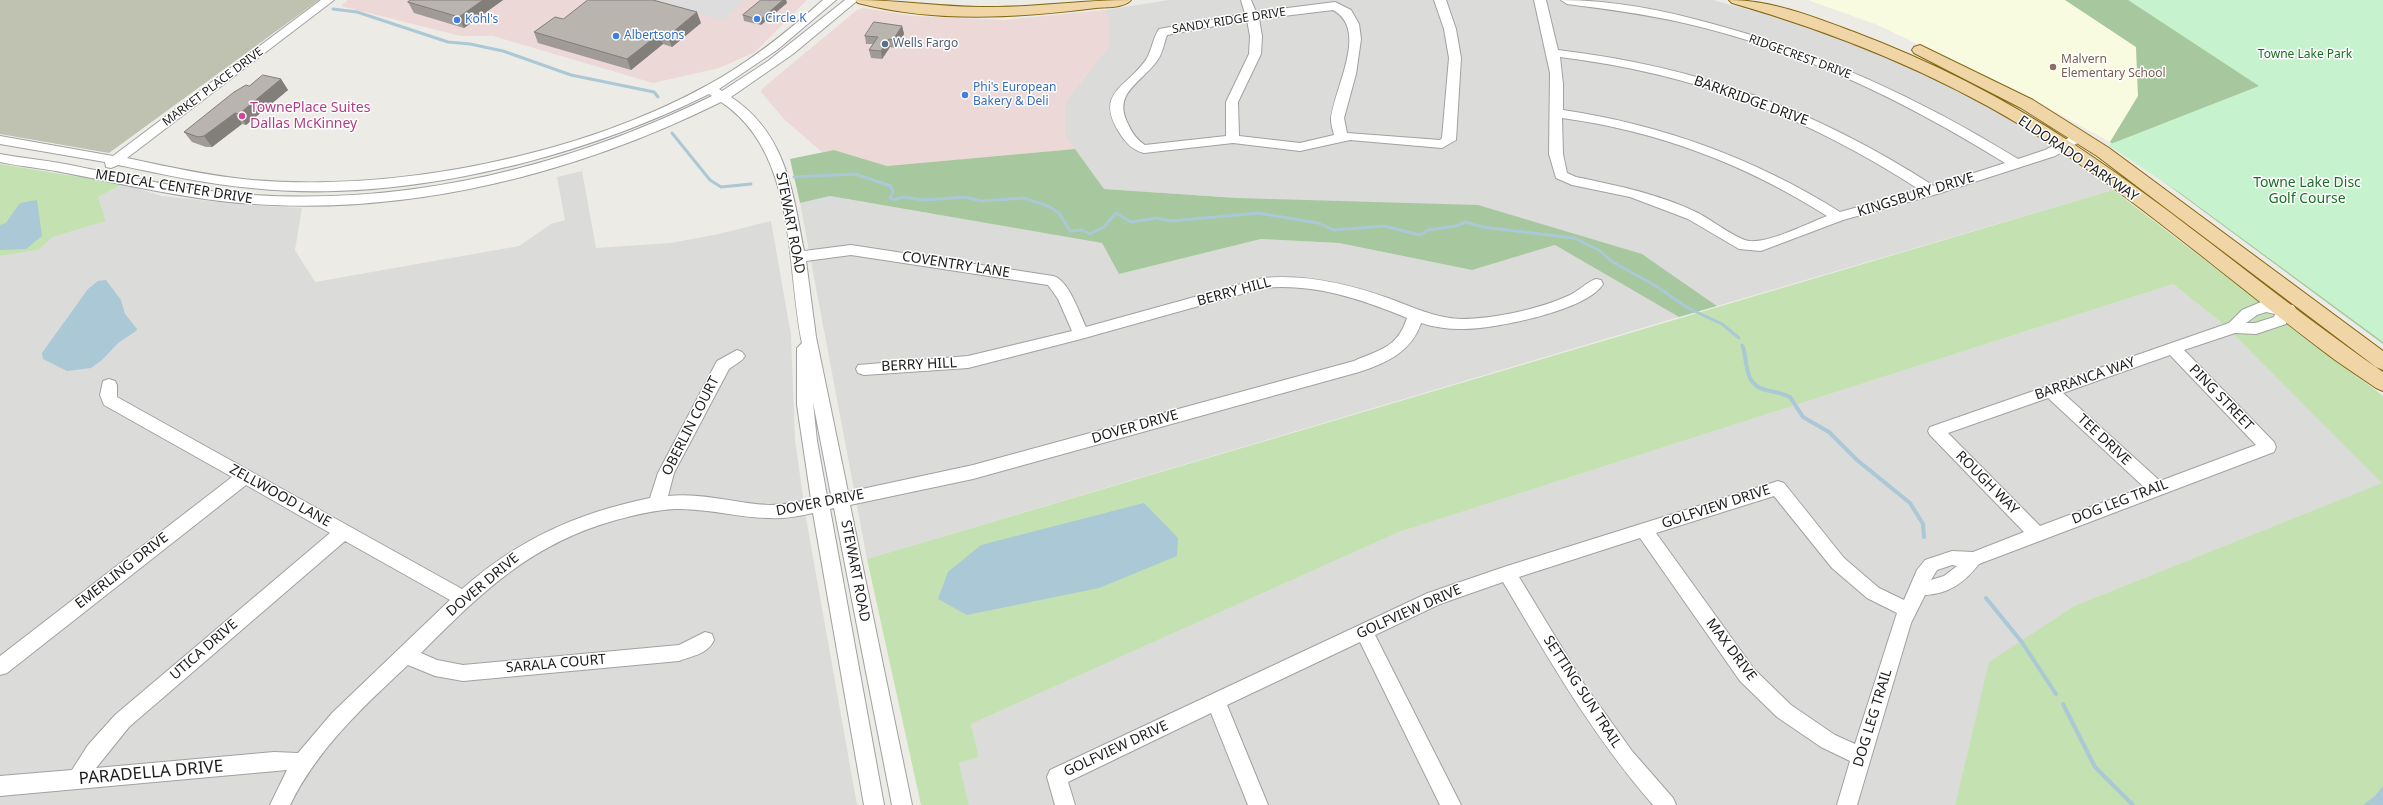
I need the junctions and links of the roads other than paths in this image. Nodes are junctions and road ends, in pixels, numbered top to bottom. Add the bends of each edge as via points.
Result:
1 (328, 0) edge
2 (830, 0) edge
3 (852, 0) edge
4 (863, 0) edge
5 (1044, 0) edge
6 (1123, 0) edge
7 (1245, 0) edge
8 (1440, 0) edge
9 (1540, 0) edge
10 (1568, 0) edge
11 (1739, 0) edge
12 (1784, 0) edge
13 (1086, 3) edge
14 (992, 13) junction
15 (1252, 16) junction
16 (783, 40) junction
17 (797, 46) junction
18 (1554, 53) junction
19 (716, 93) junction
20 (1556, 113) junction
21 (1341, 136) junction
22 (2081, 137) junction
23 (1233, 139) junction
24 (0, 140) edge
25 (2065, 146) junction
26 (0, 158) edge
27 (115, 161) junction
28 (2015, 163) junction
29 (98, 174) junction
30 (455, 179) junction
31 (1932, 191) junction
32 (1838, 217) junction
33 (1730, 238) junction
34 (1718, 246) dead end
35 (798, 257) junction
36 (1596, 284) dead end
37 (2306, 302) junction
38 (2284, 310) junction
39 (1416, 315) junction
40 (1080, 334) junction
41 (808, 337) junction
42 (2173, 349) junction
43 (737, 356) dead end
44 (2383, 362) edge
45 (864, 369) dead end
46 (2383, 383) edge
47 (109, 385) dead end
48 (2051, 391) junction
49 (1936, 431) joint
50 (2268, 447) joint
51 (245, 476) junction
52 (2156, 488) junction
53 (841, 499) junction
54 (658, 504) junction
55 (821, 504) junction
56 (1644, 530) junction
57 (344, 532) junction
58 (2037, 534) junction
59 (1973, 559) junction
60 (1506, 573) junction
61 (1920, 588) junction
62 (464, 599) junction
63 (1908, 610) junction
64 (1364, 631) junction
65 (705, 640) dead end
66 (406, 655) junction
67 (0, 667) edge
68 (1216, 701) junction
69 (1862, 757) junction
70 (302, 763) junction
71 (77, 780) junction
72 (0, 786) edge
73 (280, 805) edge
74 (874, 805) edge
75 (902, 805) edge
76 (1065, 805) edge
77 (1258, 805) edge
78 (1451, 805) edge
79 (1666, 805) edge
80 (1847, 805) edge

1 - 27 street, MARKET PLACE DRIVE
2 - 16 street, MEDICAL CENTER DRIVE
3 - 17 street, MEDICAL CENTER DRIVE
4 - 14 main road via 923,10
5 - 14 main road via 998,4 992,7
6 - 13 main road
7 - 15 street
8 - 21 street via 1450,25 1455,52 1449,140 1436,149 1359,136
9 - 18 street
10 - 28 street, RIDGECREST DRIVE via 1677,18 1815,60 1903,98 1944,119
11 - 25 main road, ELDORADO PARKWAY via 1825,27 1894,54 1970,90
12 - 22 main road, ELDORADO PARKWAY via 1850,22 1925,52 2001,90
13 - 14 main road
15 - 21 street, SANDY RIDGE DRIVE via 1335,6 1342,7 1348,13 1355,45 1353,68 1338,120
15 - 23 street via 1257,39 1255,55 1232,103 1230,118
15 - 23 street, SANDY RIDGE DRIVE via 1163,32 1153,57 1142,73 1116,98 1114,105 1116,118 1132,142 1144,149
16 - 17 street
16 - 19 street, MEDICAL CENTER DRIVE
17 - 19 street, MEDICAL CENTER DRIVE via 773,65
18 - 20 street
18 - 31 street, BARKRIDGE DRIVE via 1620,62 1665,72 1750,97 1833,132
19 - 30 street, MEDICAL CENTER DRIVE via 660,126 607,147 541,167
19 - 35 street, STEWART ROAD via 747,116 776,159 783,178
20 - 32 street via 1626,124 1702,146 1775,179
20 - 33 street via 1556,153 1563,178 1633,193 1693,216
21 - 23 street via 1300,147
22 - 25 street, KINGSBURY DRIVE
22 - 37 main road, ELDORADO PARKWAY
24 - 27 street, MEDICAL CENTER DRIVE
25 - 28 street, KINGSBURY DRIVE
25 - 38 main road, ELDORADO PARKWAY
26 - 29 street, MEDICAL CENTER DRIVE
27 - 29 street, MARKET PLACE DRIVE
27 - 30 street, MEDICAL CENTER DRIVE via 213,179 281,186
28 - 31 street, KINGSBURY DRIVE
29 - 30 street, MEDICAL CENTER DRIVE via 219,196 282,201 360,199
31 - 32 street, KINGSBURY DRIVE
32 - 33 street, KINGSBURY DRIVE via 1760,246 1748,247
33 - 34 street
35 - 40 street, COVENTRY LANE via 851,250 1053,281 1064,297
35 - 41 street, STEWART ROAD
36 - 39 street, BERRY HILL via 1584,296 1511,319 1456,322 1435,321
37 - 38 street, BARRANCA WAY
37 - 44 main road, ELDORADO PARKWAY
38 - 42 street, BARRANCA WAY via 2281,320 2256,329 2234,327
38 - 46 main road, ELDORADO PARKWAY
39 - 40 street, BERRY HILL via 1354,294 1317,285 1280,281 1263,283
39 - 53 street, DOVER DRIVE via 1409,336 1394,350 1359,366 973,472
40 - 45 street, BERRY HILL via 968,362
41 - 53 street, STEWART ROAD
41 - 55 street, STEWART ROAD via 804,351 805,405
42 - 48 street, BARRANCA WAY
42 - 50 street, PING STREET
43 - 54 street, OBERLIN COURT via 723,365 666,473 660,488
47 - 51 street, ZELLWOOD LANE via 110,401
48 - 49 street, BARRANCA WAY
48 - 52 street, TEE DRIVE
49 - 58 street, ROUGH WAY
50 - 52 street, DOG LEG TRAIL
51 - 57 street, ZELLWOOD LANE
51 - 67 street, EMERLING DRIVE
52 - 58 street, DOG LEG TRAIL
53 - 55 street, DOVER DRIVE
53 - 75 street, STEWART ROAD
54 - 55 street, DOVER DRIVE via 703,502 765,513
54 - 62 street, DOVER DRIVE via 603,518 548,538 506,563
55 - 74 street, STEWART ROAD
56 - 60 street, GOLFVIEW DRIVE
56 - 63 street, GOLFVIEW DRIVE via 1778,488 1838,563 1873,593
56 - 69 street, MAX DRIVE via 1747,675 1784,711 1828,741
57 - 62 street, ZELLWOOD LANE
57 - 71 street, UTICA DRIVE via 122,721 95,751
58 - 59 street, DOG LEG TRAIL
59 - 61 street, DOG LEG TRAIL via 1952,581 1938,587
59 - 61 street, DOG LEG TRAIL via 1952,558 1931,565 1924,575
60 - 64 street, GOLFVIEW DRIVE via 1434,598
60 - 79 street, SETTING SUN TRAIL via 1577,690 1625,758
61 - 63 street, DOG LEG TRAIL
62 - 66 street, DOVER DRIVE
63 - 69 street, DOG LEG TRAIL via 1902,622
64 - 68 street, GOLFVIEW DRIVE
64 - 78 street
65 - 66 street, SARALA COURT via 679,654 463,673 435,668
66 - 70 street, DOVER DRIVE via 332,726
68 - 76 street, GOLFVIEW DRIVE via 1057,777
68 - 77 street
69 - 80 street, DOG LEG TRAIL
70 - 71 street, PARADELLA DRIVE via 290,760 274,761
70 - 73 street, DOVER DRIVE
71 - 72 street, PARADELLA DRIVE

